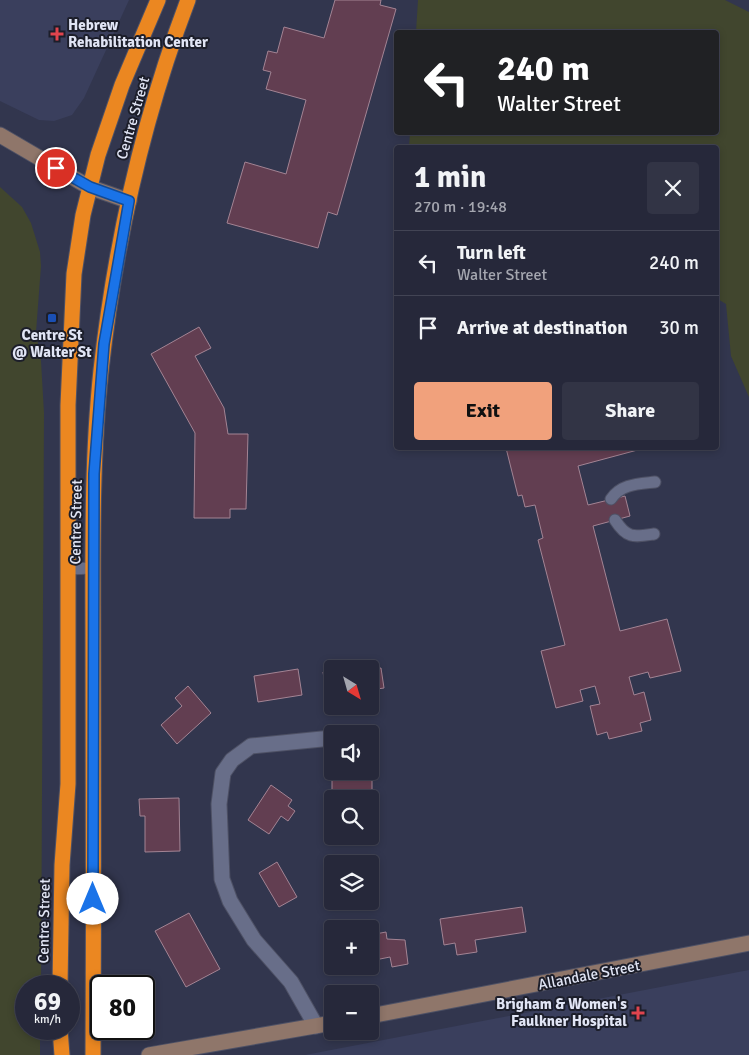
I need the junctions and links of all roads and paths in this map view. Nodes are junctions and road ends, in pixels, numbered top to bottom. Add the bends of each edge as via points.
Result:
1 (158, 0) edge
2 (188, 0) edge
3 (0, 134) edge
4 (90, 187) junction
5 (129, 201) junction
6 (655, 482) dead end
7 (611, 499) dead end
8 (615, 520) dead end
9 (654, 534) dead end
10 (93, 568) junction
11 (68, 569) junction
12 (324, 739) edge
13 (749, 943) edge
14 (60, 975) edge
15 (379, 1014) edge
16 (324, 1024) edge
17 (316, 1026) junction
18 (61, 1040) edge
19 (62, 1055) edge
20 (93, 1055) edge
21 (149, 1055) edge

1 - 4 highway, Centre Street via 116,103
2 - 5 highway, Centre Street via 153,109
3 - 4 street
4 - 5 street
4 - 11 highway, Centre Street via 76,258 72,303
5 - 10 highway, Centre Street via 101,372 94,474
6 - 7 lane via 628,485 615,492
8 - 9 lane via 623,532 635,537
10 - 11 lane
10 - 20 highway, Centre Street
11 - 14 highway, Centre Street via 67,791 62,856
12 - 17 street via 251,746 232,760 223,773 219,804 222,880 230,901 254,940 291,982
13 - 15 street, Allandale Street
16 - 17 street
17 - 21 street
18 - 19 highway

